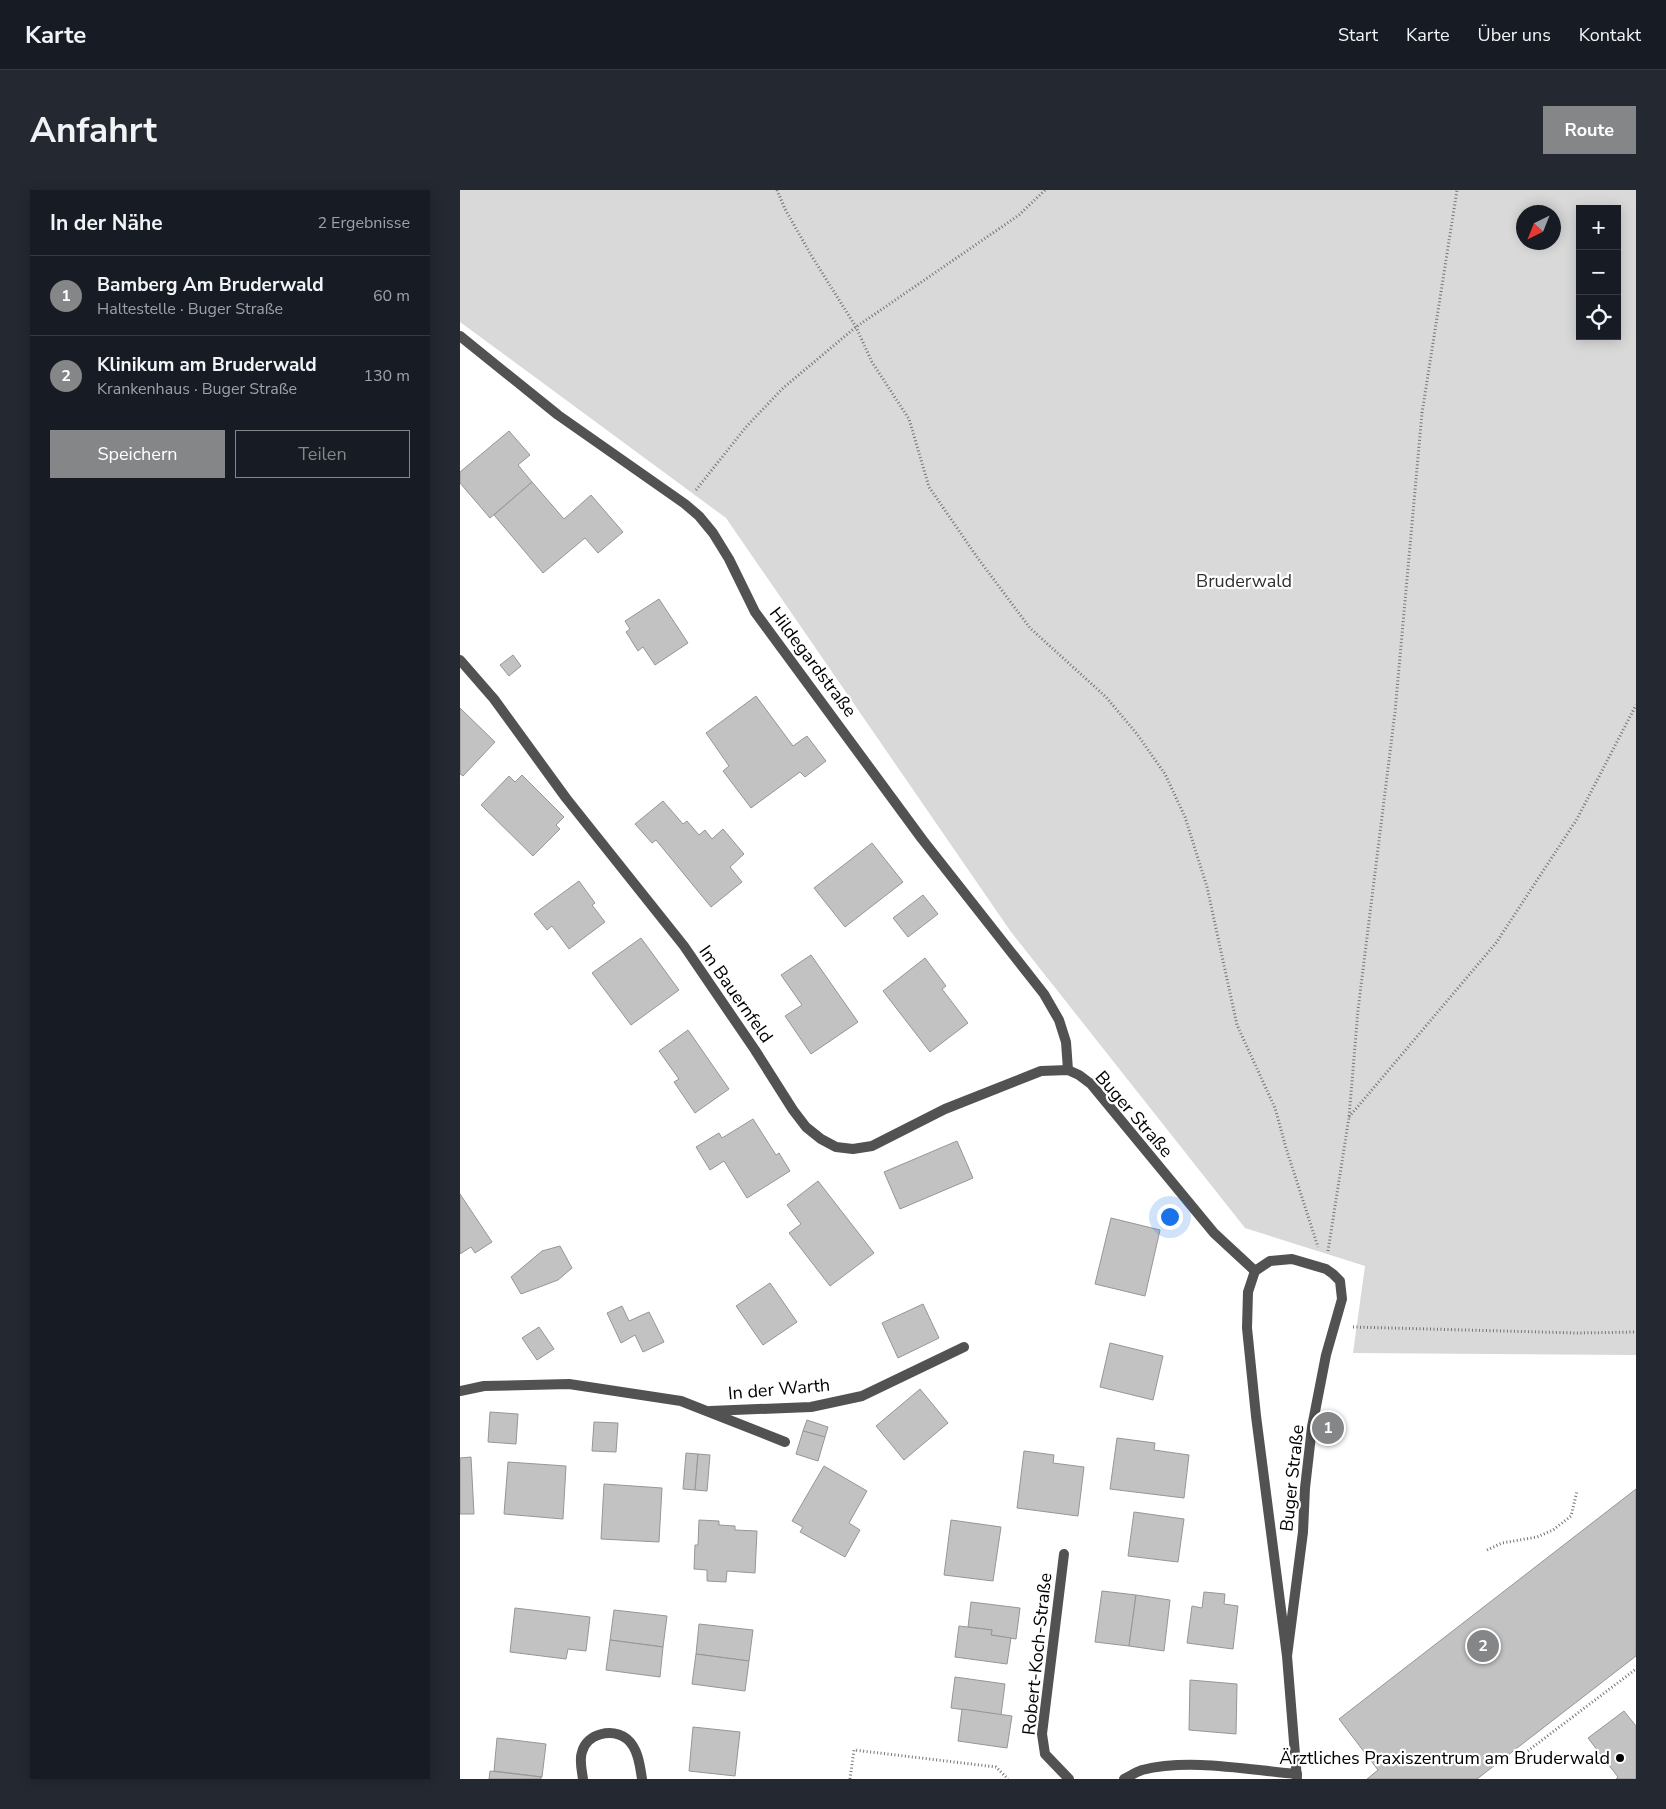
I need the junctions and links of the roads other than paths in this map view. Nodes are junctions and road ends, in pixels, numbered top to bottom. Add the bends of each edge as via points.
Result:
1 (460, 336) edge
2 (460, 660) edge
3 (1068, 1070) junction
4 (1254, 1271) junction
5 (964, 1347) dead end
6 (460, 1390) edge
7 (706, 1411) junction
8 (786, 1442) dead end
9 (1064, 1554) dead end
10 (1287, 1656) junction
11 (1297, 1777) edge
12 (583, 1779) edge
13 (642, 1779) edge
14 (1069, 1779) edge
15 (1124, 1779) edge

1 - 3 street, Hildegardstraße via 558,415 699,516 729,560 755,612 922,839 1044,994 1066,1042
2 - 3 street, Im Bauernfeld via 494,699 566,798 684,946 806,1127 821,1139 853,1149 872,1146 945,1109 1004,1085 1041,1071
3 - 4 street, Buger Straße via 1090,1084 1214,1233
4 - 10 street, Buger Straße via 1248,1292 1247,1328
4 - 10 street, Buger Straße via 1270,1261 1292,1259 1326,1269 1340,1281 1342,1290 1312,1426 1303,1532
5 - 7 street, In der Warth via 862,1396 811,1407
6 - 7 street, In der Warth via 484,1386 569,1384 681,1401
7 - 8 street, In der Warth
9 - 14 street, Robert-Koch-Straße via 1042,1734 1045,1754
10 - 11 street, Buger Straße
11 - 15 street via 1196,1765 1140,1770
12 - 13 street via 581,1754 585,1743 594,1736 609,1733 627,1740 638,1756

